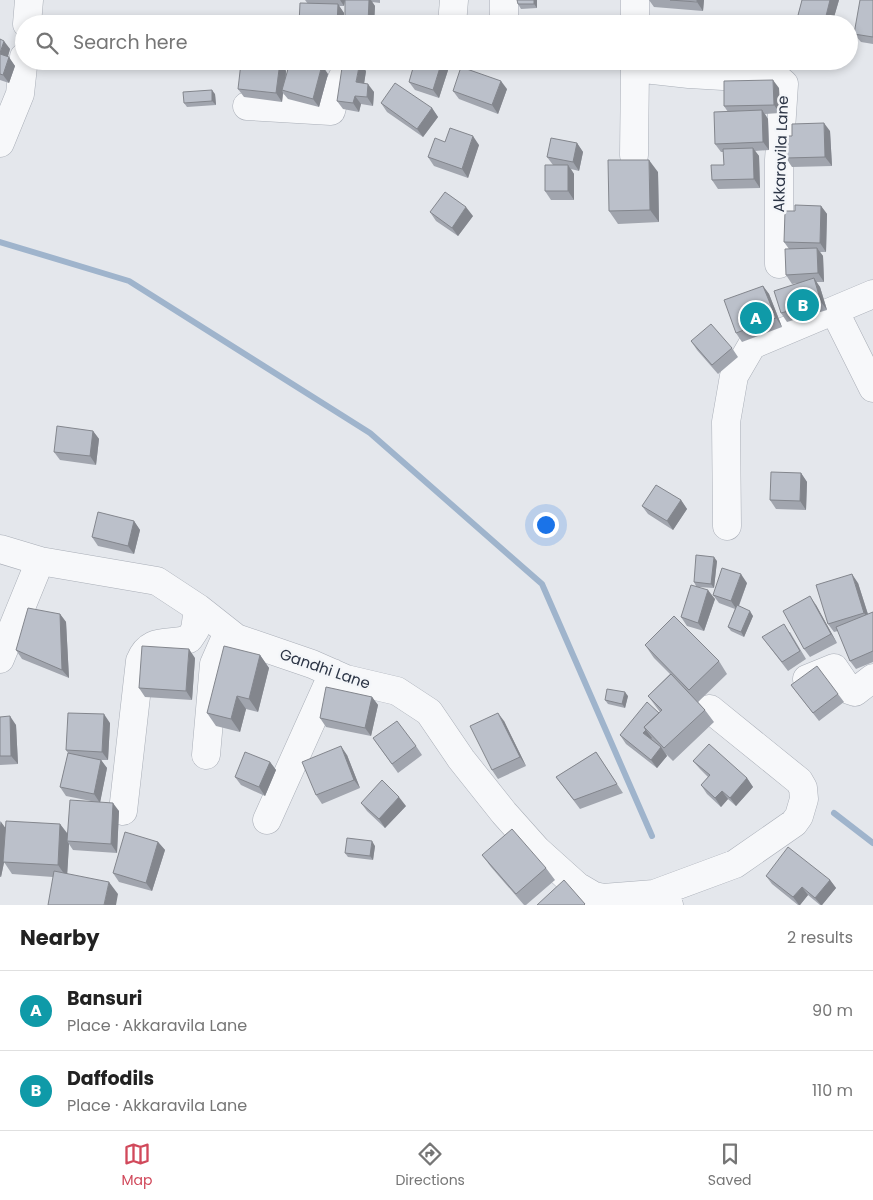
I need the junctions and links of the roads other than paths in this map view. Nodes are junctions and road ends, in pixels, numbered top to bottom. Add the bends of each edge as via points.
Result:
1 (29, 0) edge
2 (454, 0) edge
3 (635, 0) edge
4 (28, 15) edge
5 (453, 15) edge
6 (635, 15) edge
7 (23, 70) edge
8 (346, 70) edge
9 (635, 70) edge
10 (665, 70) edge
11 (247, 106) dead end
12 (0, 143) edge
13 (634, 155) dead end
14 (779, 264) dead end
15 (873, 294) edge
16 (835, 312) junction
17 (873, 388) edge
18 (727, 526) dead end
19 (0, 549) edge
20 (40, 561) junction
21 (198, 608) junction
22 (228, 632) junction
23 (0, 660) edge
24 (332, 673) junction
25 (873, 678) edge
26 (807, 679) edge
27 (710, 709) dead end
28 (206, 755) dead end
29 (123, 812) dead end
30 (266, 820) dead end
31 (570, 880) junction
32 (548, 899) edge
33 (662, 900) edge

1 - 4 street
2 - 5 street
3 - 6 street
7 - 12 street via 20,94
8 - 11 street via 332,111
9 - 13 street
10 - 14 street, Akkaravila Lane via 689,74 761,75 776,77 784,84 779,160
15 - 16 street
16 - 17 street
16 - 18 street via 752,345 734,376 726,422
19 - 20 street, Gandhi Lane
20 - 21 street, Gandhi Lane via 157,581
20 - 23 street
21 - 22 street, Gandhi Lane
21 - 29 street via 195,630 189,639 154,644 148,647 140,661
22 - 24 street, Gandhi Lane via 236,638
22 - 28 street via 214,664
24 - 30 street
24 - 31 street, Gandhi Lane via 397,691 429,712 504,813
25 - 26 street via 855,692 849,690 834,668
27 - 33 street, Gandhi Lane via 799,781 803,788 802,809 794,823 735,864
31 - 32 street
31 - 33 street, Gandhi Lane via 594,896

